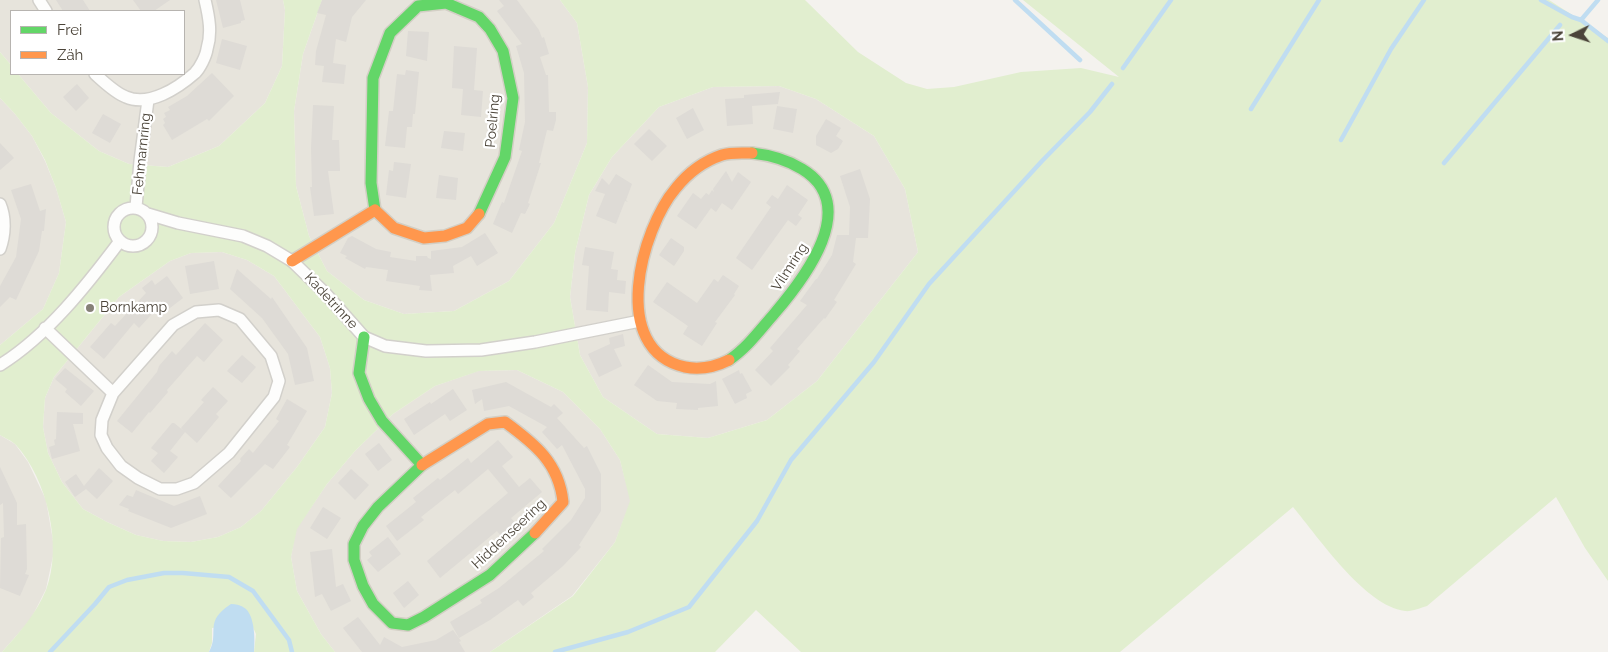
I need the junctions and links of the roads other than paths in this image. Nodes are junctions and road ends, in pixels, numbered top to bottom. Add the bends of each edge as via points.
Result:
1 (205, 0) edge
2 (96, 75) edge
3 (148, 100) junction
4 (0, 204) edge
5 (136, 207) junction
6 (375, 210) junction
7 (148, 214) junction
8 (120, 241) junction
9 (0, 249) edge
10 (292, 261) junction
11 (640, 321) junction
12 (46, 328) junction
13 (364, 337) junction
14 (0, 365) edge
15 (114, 393) junction
16 (422, 465) junction

1 - 3 street, Fehmarnring via 210,36 207,51 196,72 164,94
2 - 3 street, Fehmarnring via 126,98
3 - 5 street, Fehmarnring
4 - 9 street via 4,225
5 - 7 street, Kadetrinne
5 - 8 street via 124,209 116,218 114,230
6 - 6 street, Poelring via 394,228 424,238 445,236 467,228 482,211 505,157 513,98 503,51 479,16 446,3 418,6 390,33 373,78 371,183
6 - 10 street
7 - 8 street via 152,232 147,241 129,246
7 - 10 street, Kadetrinne via 243,236
8 - 12 street
10 - 13 street, Kadetrinne
11 - 11 street, Vilmring via 638,296 646,244 670,194 689,174 725,154 752,153 781,158 819,181 829,216 820,250 791,296 742,350 725,363 687,368 669,362 657,353
11 - 13 street, Kadetrinne via 481,350 426,351 385,346
12 - 14 street via 18,354
12 - 15 street
13 - 16 street via 359,373 369,399 382,422
15 - 15 street via 102,420 101,435 107,448 121,466 138,478 160,489 177,489 194,483 229,453 274,397 279,380 271,356 240,319 219,310 196,312 173,324
16 - 16 street, Hiddenseering via 377,509 356,537 353,558 360,580 371,601 392,623 408,625 490,575 563,502 563,488 545,454 505,422 488,424

